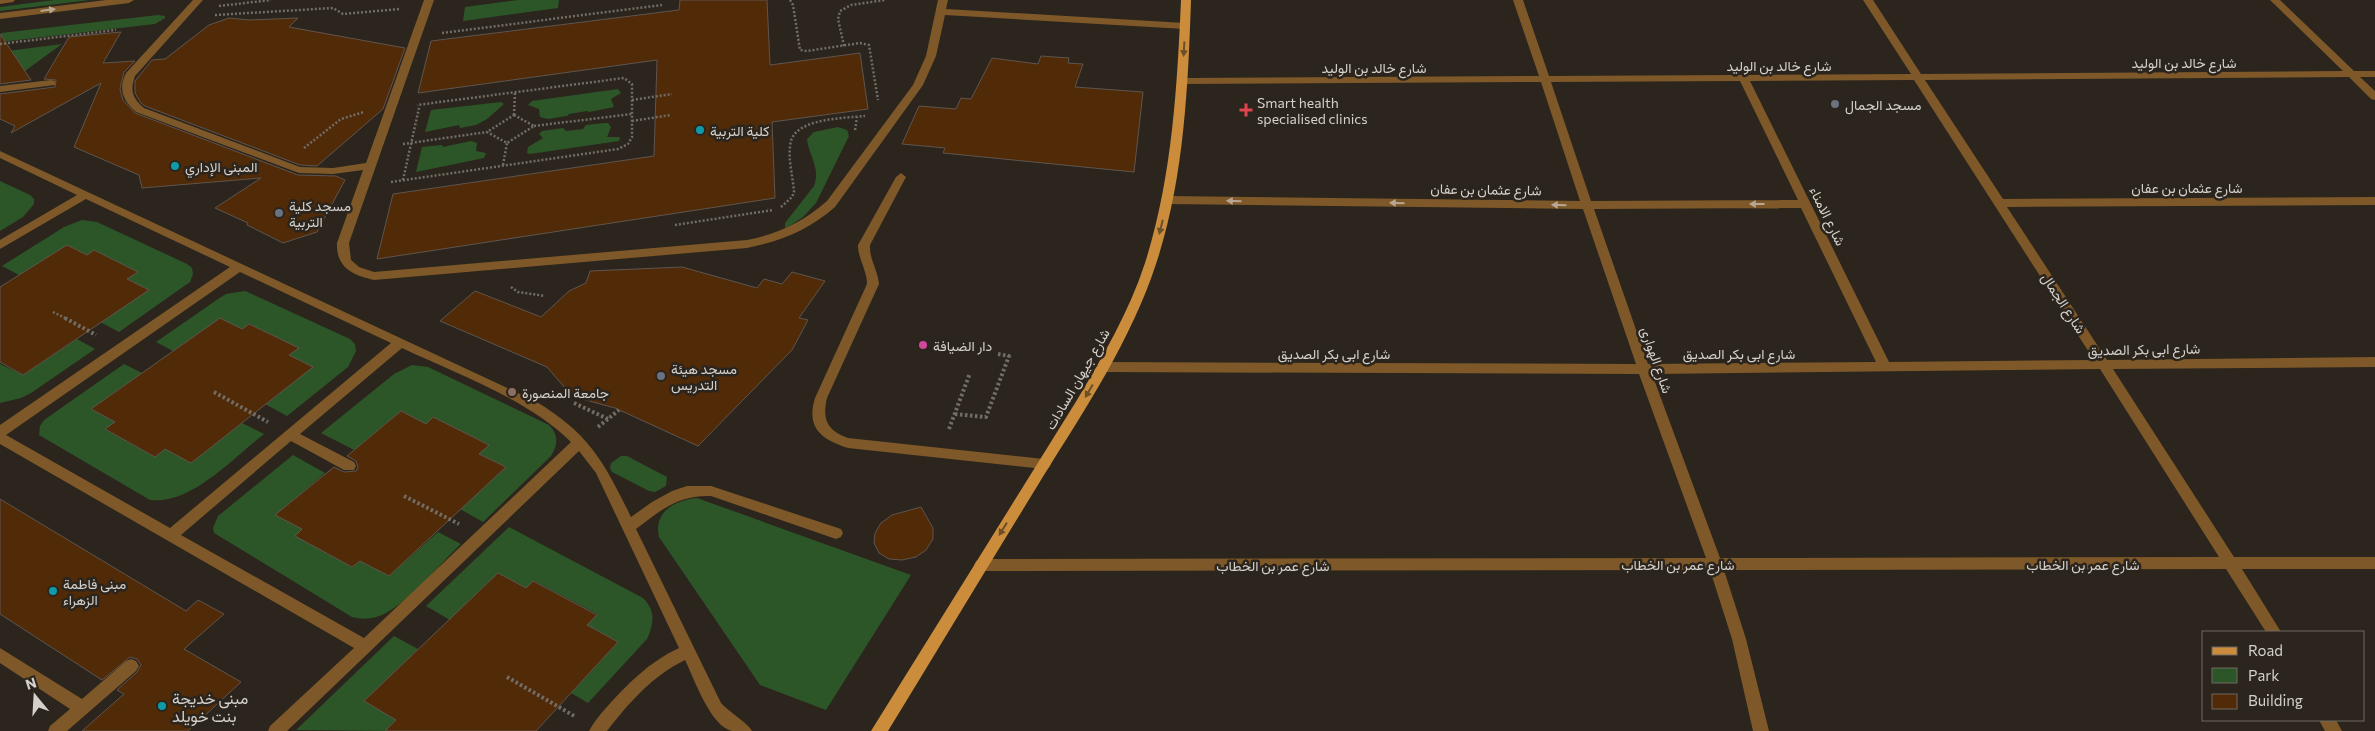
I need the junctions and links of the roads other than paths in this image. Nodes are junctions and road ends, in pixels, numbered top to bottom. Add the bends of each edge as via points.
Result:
1 (10, 0) edge
2 (129, 0) edge
3 (198, 0) edge
4 (943, 0) edge
5 (1186, 0) edge
6 (1518, 0) edge
7 (1868, 0) edge
8 (2275, 0) edge
9 (0, 1) edge
10 (428, 3) edge
11 (941, 12) junction
12 (0, 16) edge
13 (1185, 26) junction
14 (2375, 74) edge
15 (2352, 75) junction
16 (1918, 78) junction
17 (1744, 79) junction
18 (1545, 80) junction
19 (1183, 81) junction
20 (51, 83) dead end
21 (0, 89) edge
22 (2375, 97) edge
23 (0, 154) edge
24 (370, 166) junction
25 (901, 177) dead end
26 (86, 194) junction
27 (1167, 200) junction
28 (2375, 200) edge
29 (2000, 203) junction
30 (1805, 204) junction
31 (1588, 205) junction
32 (0, 245) edge
33 (240, 266) junction
34 (401, 342) junction
35 (2375, 362) edge
36 (2104, 365) junction
37 (1103, 367) junction
38 (1886, 367) junction
39 (1644, 369) junction
40 (0, 432) edge
41 (291, 435) junction
42 (0, 438) edge
43 (580, 442) junction
44 (1044, 464) junction
45 (349, 466) dead end
46 (628, 527) junction
47 (836, 532) dead end
48 (172, 534) junction
49 (2232, 563) junction
50 (2375, 563) edge
51 (1715, 564) junction
52 (981, 565) junction
53 (2273, 631) edge
54 (366, 647) junction
55 (688, 651) junction
56 (0, 655) edge
57 (131, 666) dead end
58 (82, 708) junction
59 (598, 730) edge
60 (740, 730) edge
61 (56, 731) edge
62 (276, 731) edge
63 (879, 731) edge
64 (1761, 731) edge

1 - 9 street
12 -> 2 street
3 - 24 street via 130,75 126,95 131,103 140,110 299,170 351,170
4 - 11 street
5 - 13 main road, شارع جيهان السادات
6 - 18 street, شارع الهوارى
7 - 16 street, شارع الجمال
8 - 15 street
10 - 24 street
11 - 13 street
11 - 24 street via 932,56 918,85 831,204 805,225 768,241 374,276 351,268 342,253
13 -> 19 main road, شارع جيهان السادات
14 - 15 street, شارع خالد بن الوليد
15 - 16 street, شارع خالد بن الوليد
15 - 22 street
16 - 17 street, شارع خالد بن الوليد
16 - 29 street, شارع الجمال
17 - 18 street, شارع خالد بن الوليد
17 - 30 street, شارع الامناء
18 - 19 street, شارع خالد بن الوليد
18 - 31 street, شارع الهوارى
19 - 27 main road, شارع جيهان السادات
20 - 21 street
23 - 26 street
25 - 44 street via 864,245 873,284 821,398 818,421 829,435 848,443
26 - 32 street
26 - 33 street
31 -> 27 street, شارع عثمان بن عفان
27 -> 37 main road, شارع جيهان السادات via 1138,297
28 - 29 street, شارع عثمان بن عفان
29 - 36 street, شارع الجمال
30 -> 31 street, شارع عثمان بن عفان
30 - 38 street, شارع الامناء
31 - 39 street, شارع الهوارى
33 - 34 street
33 - 40 street
34 - 41 street
34 - 43 street via 534,405
35 - 36 street, شارع ابى بكر الصديق
36 - 38 street, شارع ابى بكر الصديق
36 - 49 street, شارع الجمال
37 - 39 street, شارع ابى بكر الصديق
37 -> 44 main road, شارع جيهان السادات
38 - 39 street, شارع ابى بكر الصديق
39 - 51 street, شارع الهوارى
41 - 45 street
41 - 48 street
42 - 48 street
43 - 46 street via 601,470
43 - 54 street
44 -> 52 main road, شارع جيهان السادات
46 - 47 street via 675,494 700,489
46 - 55 street
48 - 54 street
49 - 50 street, شارع عمر بن الخطاب
49 - 51 street, شارع عمر بن الخطاب
49 - 53 street, شارع الجمال
51 - 52 street, شارع عمر بن الخطاب
51 - 64 street, شارع الهوارى via 1739,637
52 - 63 main road, شارع جيهان السادات
54 - 62 street
55 - 59 street via 670,659 638,682
55 - 60 street via 716,708
56 - 58 street
57 - 58 street
58 - 61 street

